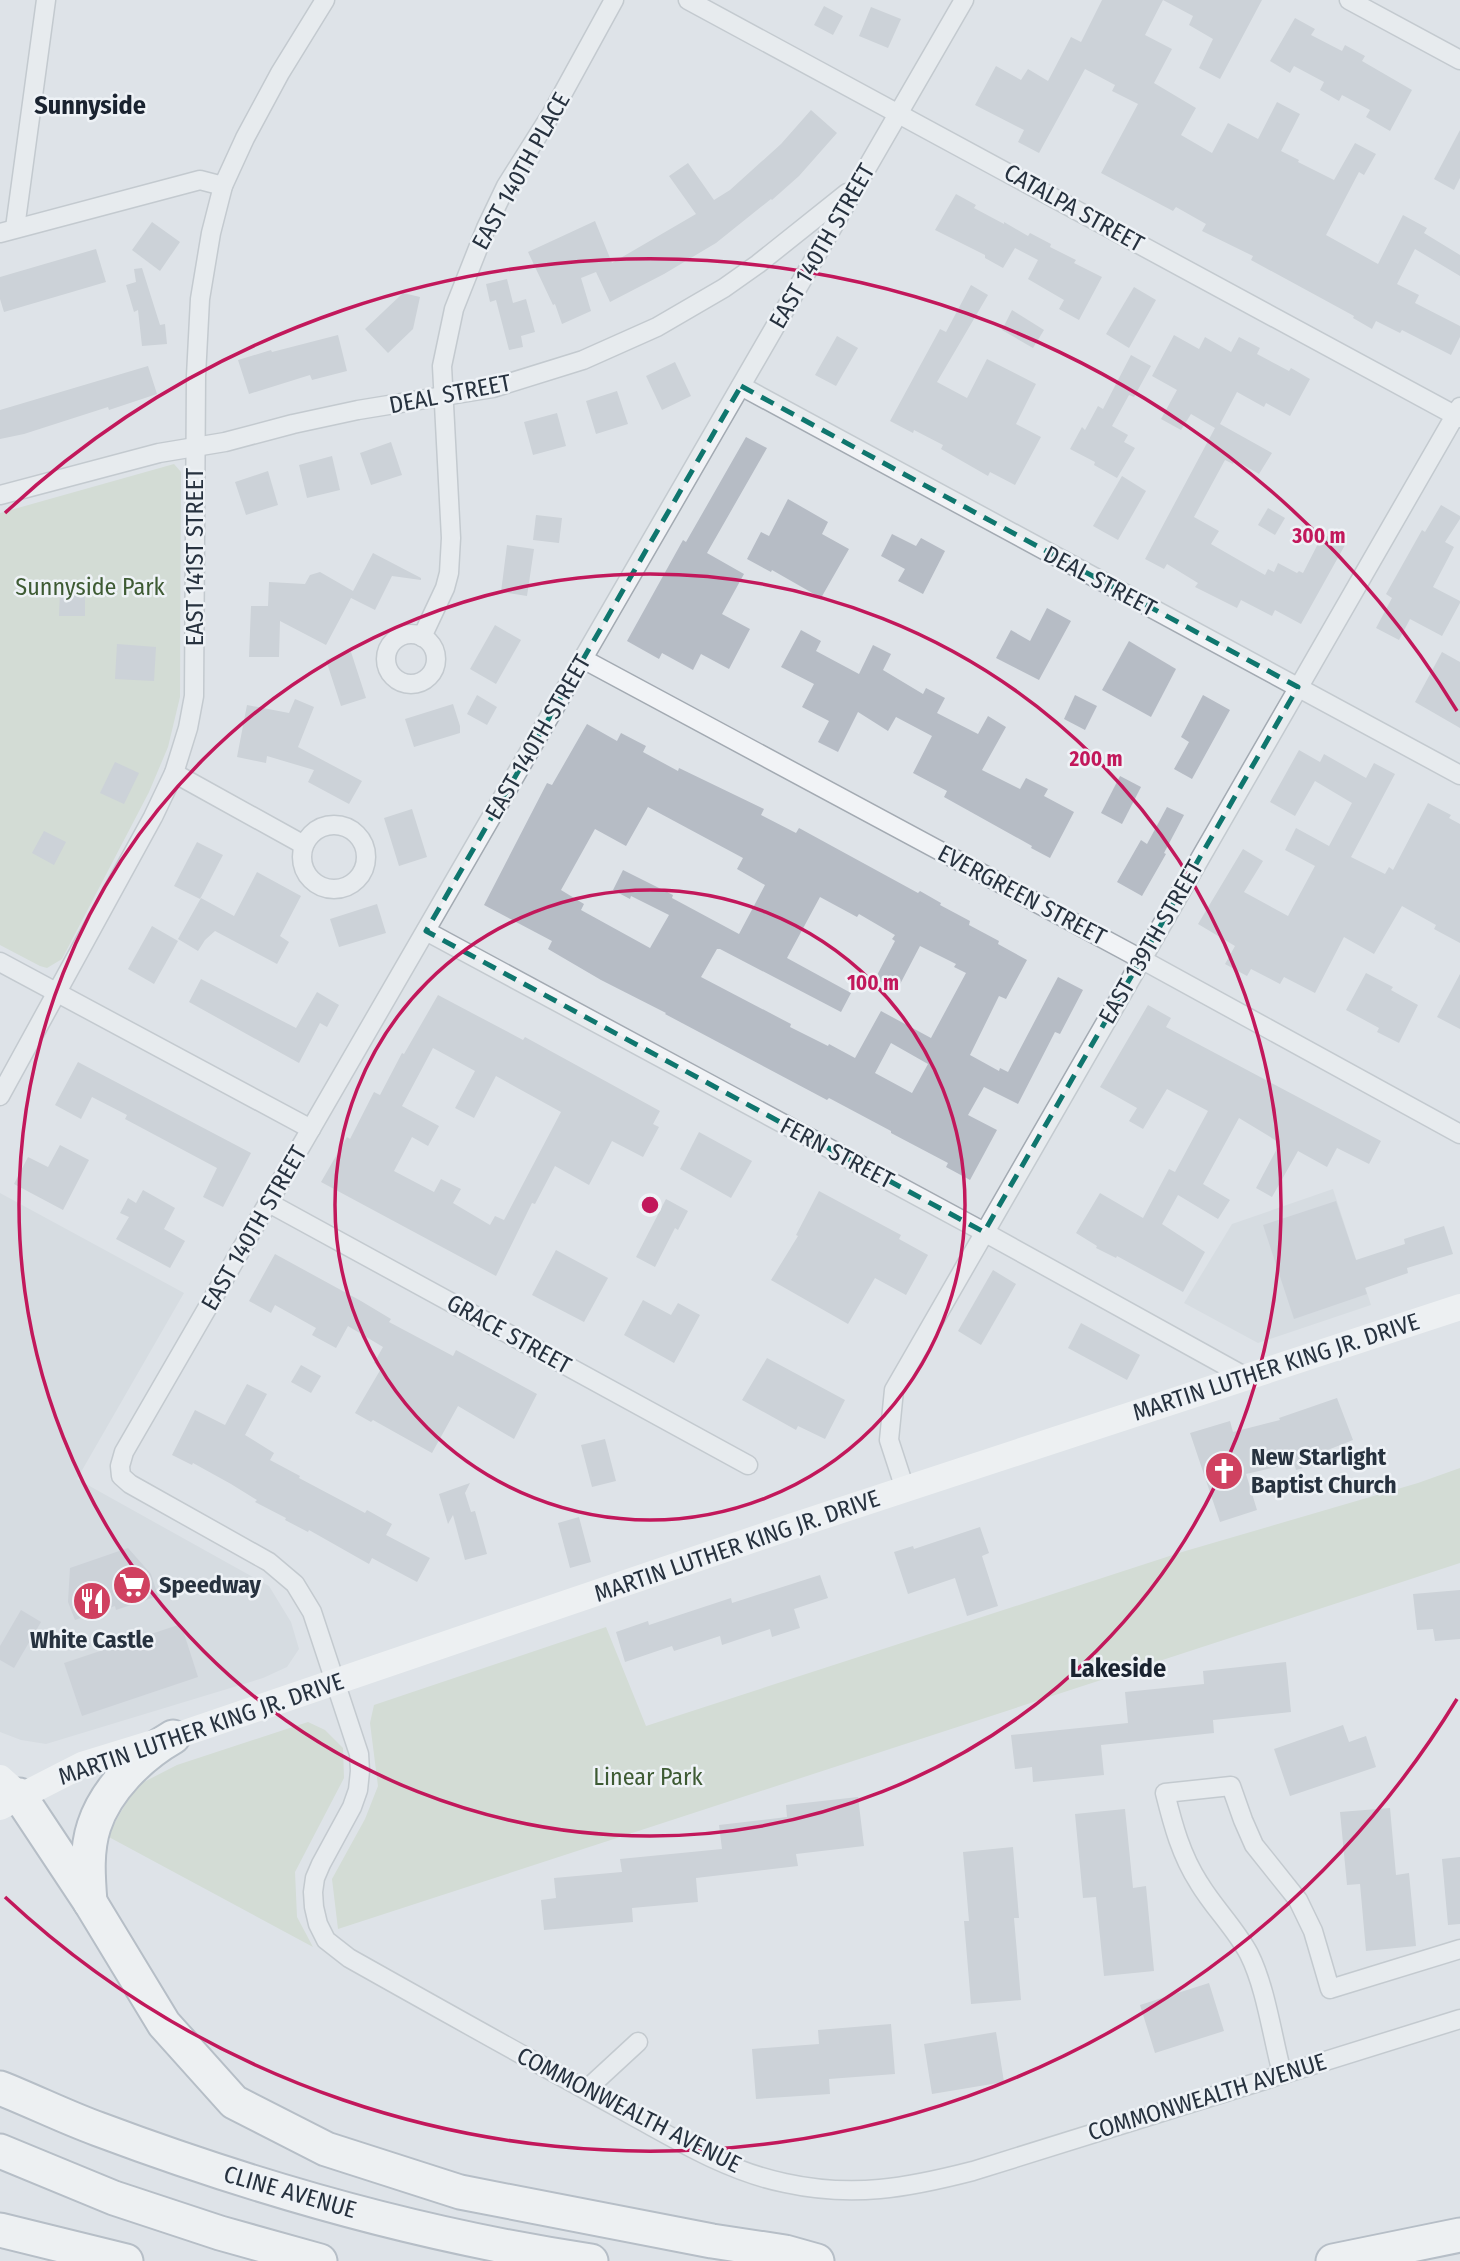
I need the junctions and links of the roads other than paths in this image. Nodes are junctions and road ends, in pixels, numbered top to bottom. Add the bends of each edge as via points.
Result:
1 (46, 0) edge
2 (325, 0) edge
3 (614, 0) edge
4 (688, 0) edge
5 (964, 0) edge
6 (1349, 0) edge
7 (1460, 60) edge
8 (899, 113) junction
9 (223, 186) junction
10 (856, 187) junction
11 (7, 231) edge
12 (741, 386) junction
13 (444, 397) junction
14 (1458, 413) edge
15 (196, 446) junction
16 (0, 495) edge
17 (422, 636) dead end
18 (583, 659) junction
19 (1298, 687) junction
20 (174, 774) junction
21 (1460, 775) edge
22 (304, 845) dead end
23 (426, 931) junction
24 (1141, 959) junction
25 (0, 962) edge
26 (56, 992) junction
27 (0, 1096) edge
28 (311, 1129) junction
29 (1460, 1134) edge
30 (269, 1203) junction
31 (984, 1232) junction
32 (1460, 1307) edge
33 (1246, 1377) junction
34 (748, 1465) dead end
35 (121, 1476) joint
36 (905, 1489) junction
37 (336, 1682) junction
38 (173, 1737) junction
39 (5, 1792) edge
40 (90, 1902) junction
41 (1460, 1949) edge
42 (1460, 2019) edge
43 (638, 2042) dead end
44 (1282, 2073) junction
45 (0, 2088) edge
46 (586, 2090) junction
47 (0, 2151) edge
48 (0, 2230) edge
49 (1460, 2235) edge
50 (126, 2261) edge
51 (320, 2261) edge
52 (591, 2261) edge
53 (817, 2261) edge
54 (1333, 2261) edge

1 - 11 street
2 - 9 street, EAST 141ST STREET via 280,73
3 - 13 street, EAST 140TH PLACE via 506,186 469,267 442,366
4 - 8 street, CATALPA STREET
5 - 8 street, EAST 140TH STREET
6 - 7 street
8 - 10 street, EAST 140TH STREET
8 - 14 street, CATALPA STREET
9 - 11 street via 200,180
9 - 15 street, EAST 141ST STREET via 200,299
10 - 12 street, EAST 140TH STREET
10 - 13 street, DEAL STREET via 724,288 657,327 534,377
12 - 18 street, EAST 140TH STREET
12 - 19 street, DEAL STREET
13 - 15 street, DEAL STREET via 358,410
13 - 17 street, EAST 140TH PLACE via 450,564 445,589
14 - 19 street, EAST 139TH STREET
15 - 16 street, DEAL STREET
15 - 20 street, EAST 141ST STREET via 194,696
18 - 23 street, EAST 140TH STREET
18 - 24 street, EVERGREEN STREET
19 - 21 street, DEAL STREET
19 - 24 street, EAST 139TH STREET
20 - 22 street
20 - 26 street, EAST 141ST STREET
23 - 28 street, EAST 140TH STREET
23 - 31 street, FERN STREET
24 - 29 street, EVERGREEN STREET
24 - 31 street, EAST 139TH STREET
25 - 26 street
26 - 27 street, EAST 141ST STREET
26 - 28 street
28 - 30 street, EAST 140TH STREET
30 - 34 street, GRACE STREET
30 - 35 street, EAST 140TH STREET via 124,1452
31 - 33 street, FERN STREET
31 - 36 street, EAST 139TH STREET via 894,1390 889,1440
32 - 33 main road, MARTIN LUTHER KING JR. DRIVE
33 - 36 main road, MARTIN LUTHER KING JR. DRIVE
35 - 37 street, COMMONWEALTH AVENUE via 283,1572 312,1612
36 - 37 main road, MARTIN LUTHER KING JR. DRIVE
37 - 38 main road, MARTIN LUTHER KING JR. DRIVE
37 - 46 street, COMMONWEALTH AVENUE via 360,1771 352,1807 315,1878 314,1907 326,1940 349,1958
38 - 39 main road, MARTIN LUTHER KING JR. DRIVE
38 - 40 highway via 143,1758 101,1809 90,1844
39 - 40 highway
40 - 53 highway via 164,2024 234,2102 326,2150 460,2192
41 - 44 street via 1330,1989 1313,1931 1298,1900 1254,1845 1231,1786 1166,1793 1186,1861 1249,1955
42 - 44 street, COMMONWEALTH AVENUE
43 - 46 street
44 - 46 street, COMMONWEALTH AVENUE via 973,2171 864,2191 784,2183 746,2171
45 - 52 highway, CLINE AVENUE via 95,2128 275,2190 471,2239
47 - 51 highway via 114,2197
48 - 50 highway
49 - 54 highway

